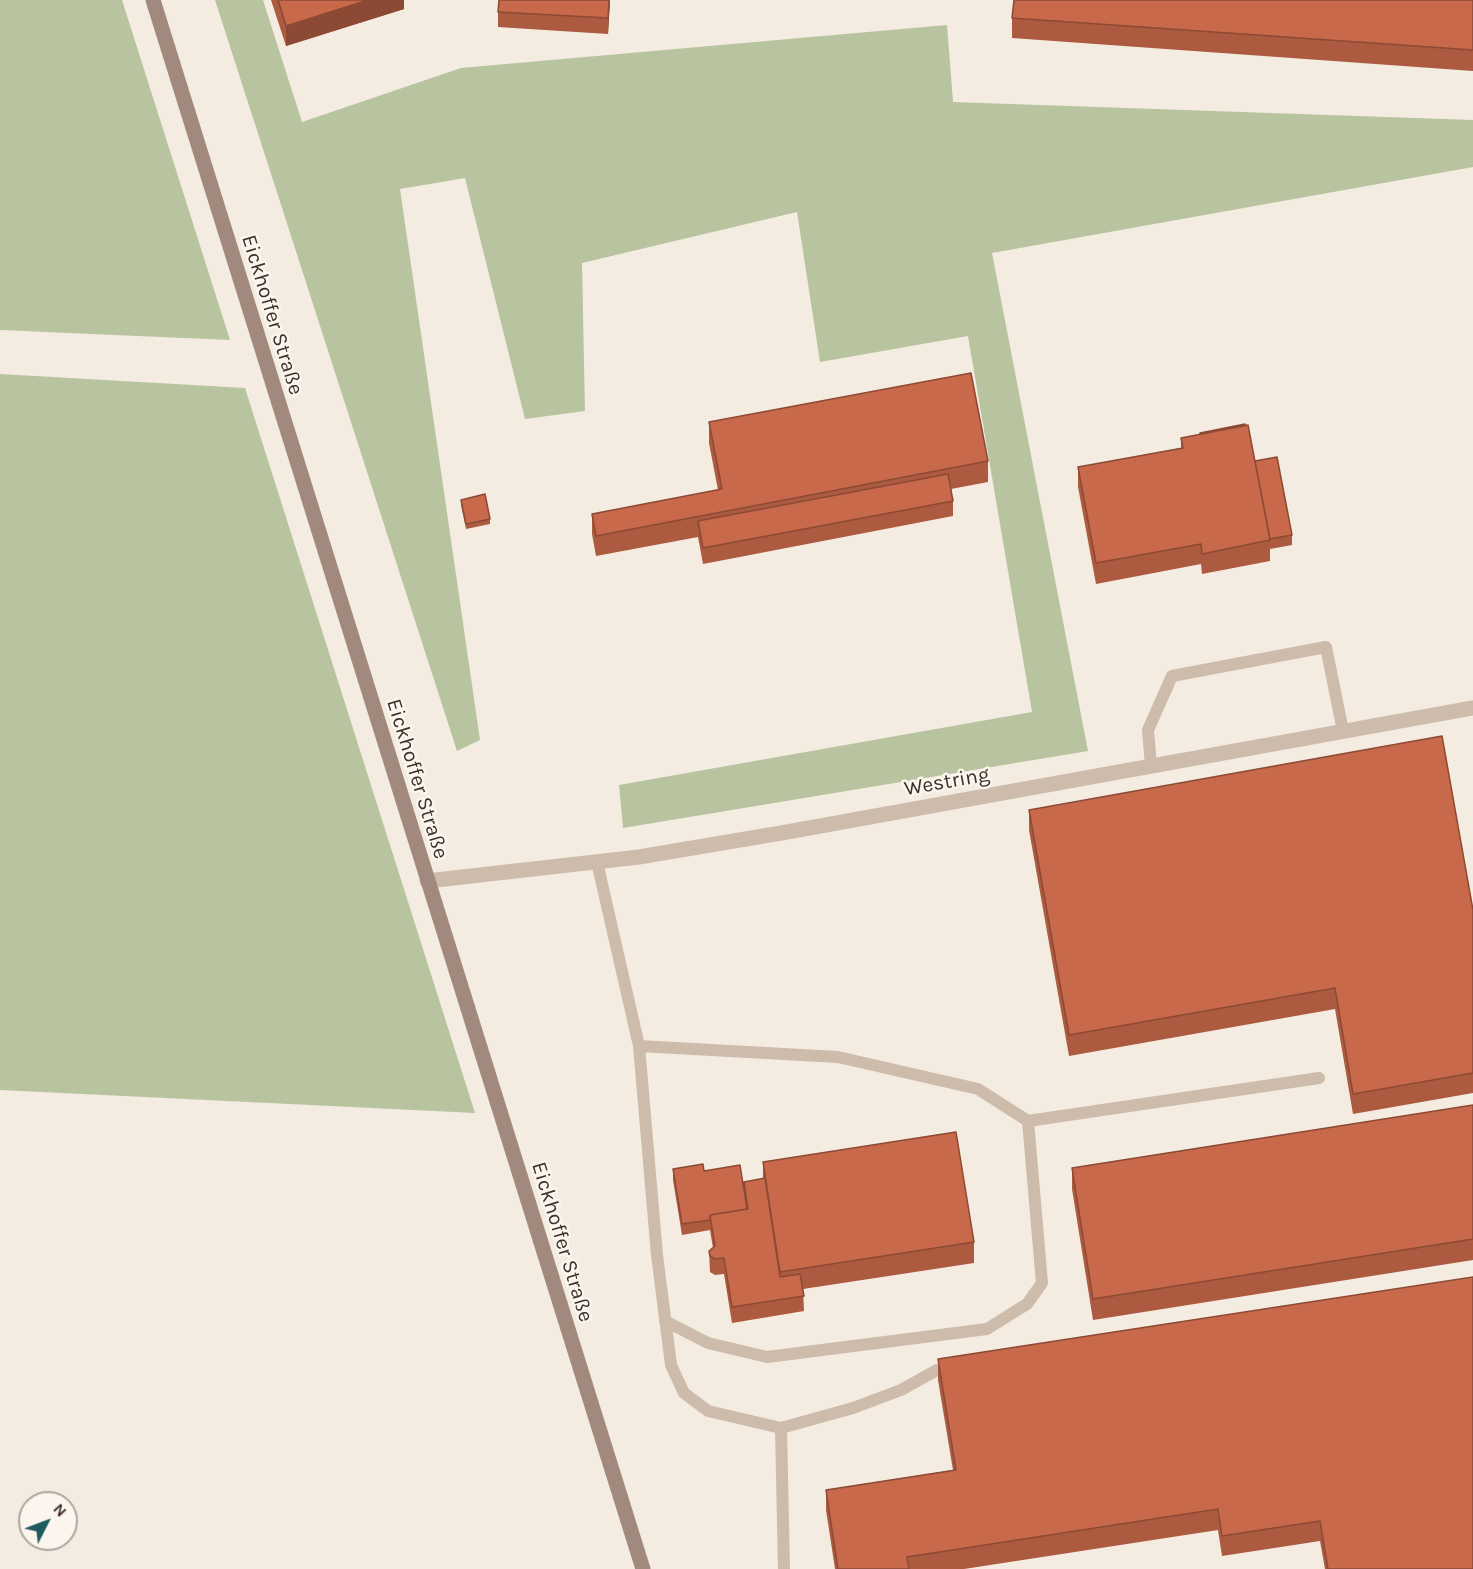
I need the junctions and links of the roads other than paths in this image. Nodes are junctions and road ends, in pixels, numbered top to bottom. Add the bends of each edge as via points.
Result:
1 (153, 0) edge
2 (1473, 709) edge
3 (1343, 731) junction
4 (1151, 766) junction
5 (597, 862) junction
6 (427, 881) junction
7 (639, 1046) junction
8 (1318, 1078) dead end
9 (1028, 1120) junction
10 (665, 1321) junction
11 (969, 1364) edge
12 (781, 1428) junction
13 (643, 1569) edge
14 (784, 1569) edge

1 - 6 main road, Eickhoffer Straße
2 - 3 street, Westring
3 - 4 street, Westring
3 - 4 lane via 1326,647 1172,676 1148,730
4 - 5 street, Westring
5 - 6 street, Westring
5 - 7 lane
6 - 13 main road, Eickhoffer Straße
7 - 9 lane via 838,1056 978,1089
7 - 10 lane
8 - 9 lane
9 - 10 lane via 1042,1283 1027,1304 987,1329 767,1357 708,1343
10 - 12 lane via 671,1365 684,1393 708,1411
11 - 12 lane via 937,1370 901,1390
12 - 14 lane

